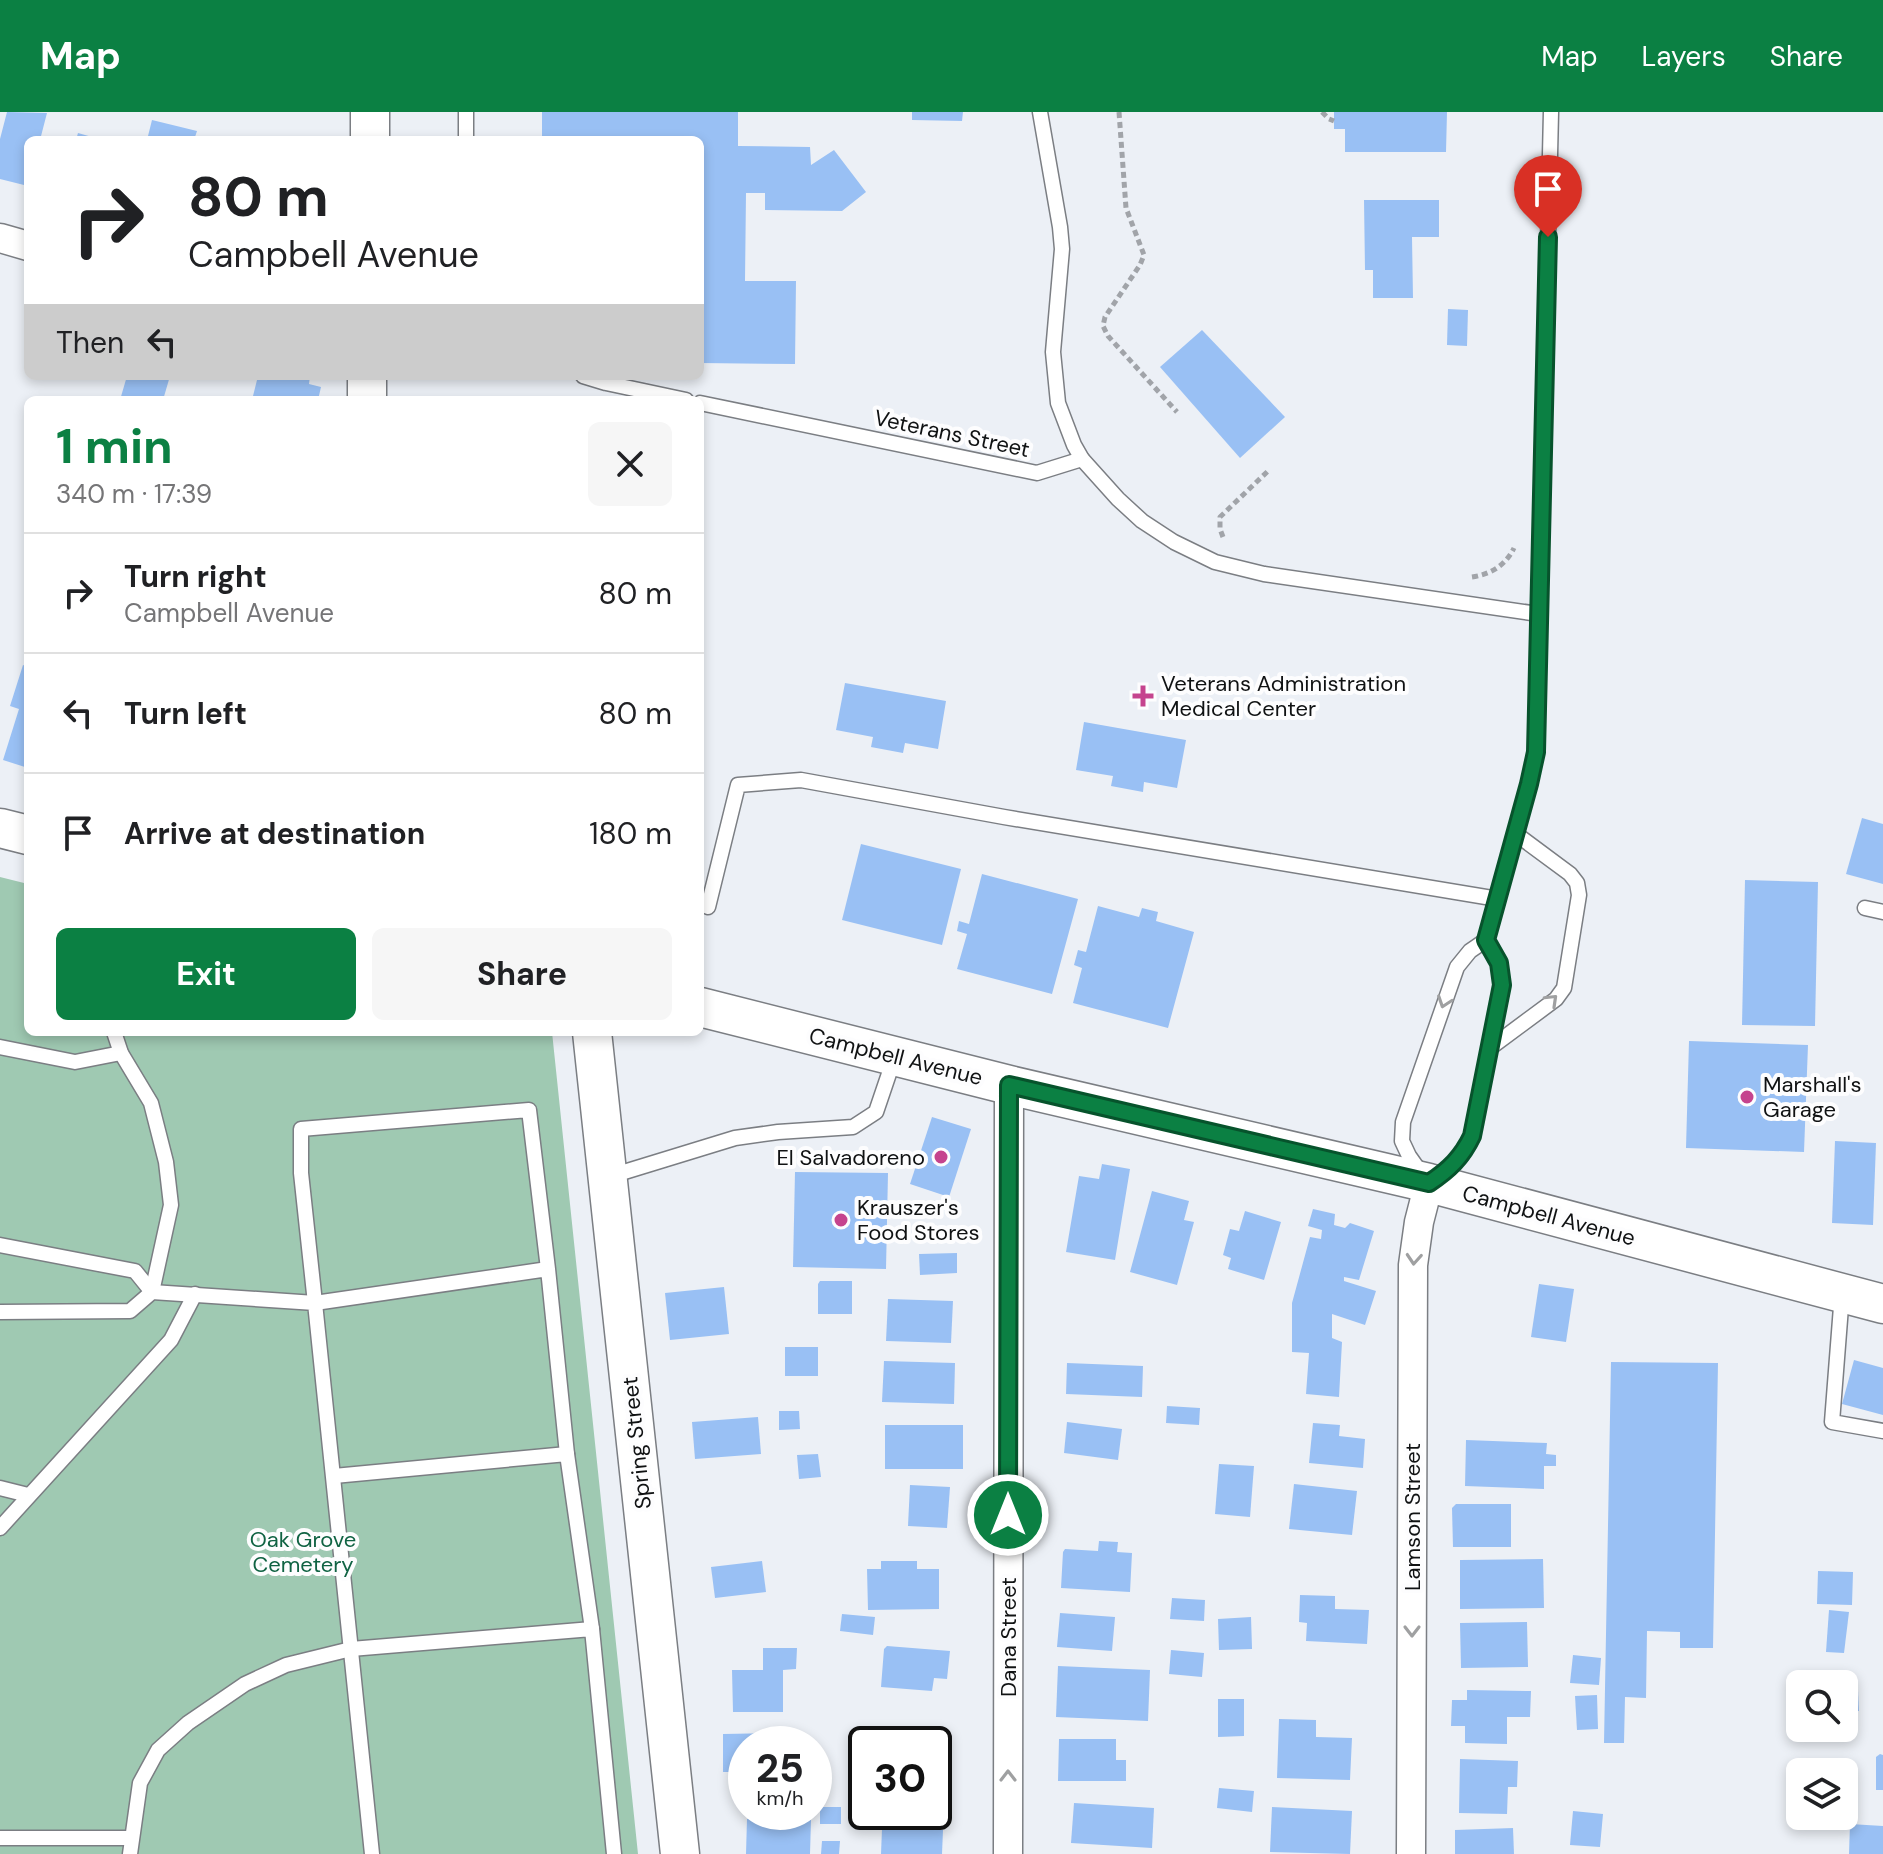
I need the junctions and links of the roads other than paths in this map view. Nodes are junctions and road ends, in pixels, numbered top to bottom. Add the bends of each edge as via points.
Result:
1 (370, 112) edge
2 (466, 112) edge
3 (1040, 112) edge
4 (1551, 112) edge
5 (370, 136) edge
6 (466, 136) edge
7 (0, 238) edge
8 (24, 245) edge
9 (596, 380) edge
10 (667, 396) edge
11 (704, 404) edge
12 (1082, 459) junction
13 (1538, 614) junction
14 (0, 828) edge
15 (24, 834) edge
16 (1516, 834) junction
17 (1498, 899) junction
18 (708, 907) dead end
19 (1865, 908) dead end
20 (1883, 912) edge
21 (1486, 940) junction
22 (704, 1008) edge
23 (115, 1036) edge
24 (592, 1036) edge
25 (0, 1047) edge
26 (1490, 1048) junction
27 (121, 1053) junction
28 (895, 1056) junction
29 (1009, 1085) junction
30 (607, 1177) junction
31 (1429, 1183) junction
32 (0, 1245) edge
33 (548, 1269) junction
34 (152, 1292) junction
35 (1842, 1293) junction
36 (195, 1294) junction
37 (315, 1303) junction
38 (1883, 1304) edge
39 (0, 1312) edge
40 (1883, 1431) edge
41 (567, 1454) junction
42 (334, 1476) junction
43 (0, 1488) edge
44 (28, 1495) junction
45 (0, 1528) edge
46 (592, 1629) junction
47 (351, 1649) junction
48 (0, 1838) edge
49 (131, 1838) junction
50 (130, 1854) edge
51 (372, 1854) edge
52 (614, 1854) edge
53 (680, 1854) edge
54 (1008, 1854) edge
55 (1411, 1854) edge

1 - 5 main road
2 - 6 lane
3 - 12 lane via 1062,249 1053,352 1058,403
4 - 13 lane
7 - 8 street
9 - 10 lane
11 - 12 lane, Veterans Street via 1037,473
12 - 13 lane via 1142,521 1215,562 1264,574
13 - 16 lane via 1536,752
14 - 15 main road
16 - 17 lane
26 -> 16 lane via 1564,988 1579,895 1570,874
17 - 18 lane via 801,780 738,785
17 - 21 lane
19 - 20 lane
21 - 26 lane via 1502,979
21 -> 31 lane via 1457,967 1403,1122 1407,1153
22 - 28 main road, Campbell Avenue
23 - 27 lane
24 - 30 main road, Spring Street
25 - 27 lane via 75,1062
26 - 31 lane via 1470,1140 1456,1162
27 - 34 lane via 151,1103 166,1162 171,1205
28 - 29 main road, Campbell Avenue
28 - 30 lane via 876,1112 853,1127 735,1138
29 - 31 main road, Campbell Avenue
54 -> 29 street, Dana Street
30 - 53 main road, Spring Street
31 - 35 main road, Campbell Avenue
31 -> 55 street, Lamson Street via 1413,1265
32 - 34 lane via 135,1271
33 - 37 lane
33 - 37 lane via 529,1110 301,1129
33 - 41 lane
34 - 36 lane
34 - 39 lane via 130,1311
35 - 38 main road, Campbell Avenue
35 - 40 lane via 1832,1422
36 - 37 lane
36 - 44 lane via 171,1340
37 - 42 lane
41 - 42 lane
41 - 46 lane
42 - 47 lane
43 - 44 lane
44 - 45 lane
46 - 47 lane
46 - 52 lane
47 - 49 lane via 286,1665 245,1684 188,1723 158,1750 140,1783
47 - 51 lane
48 - 49 lane
49 - 50 lane

